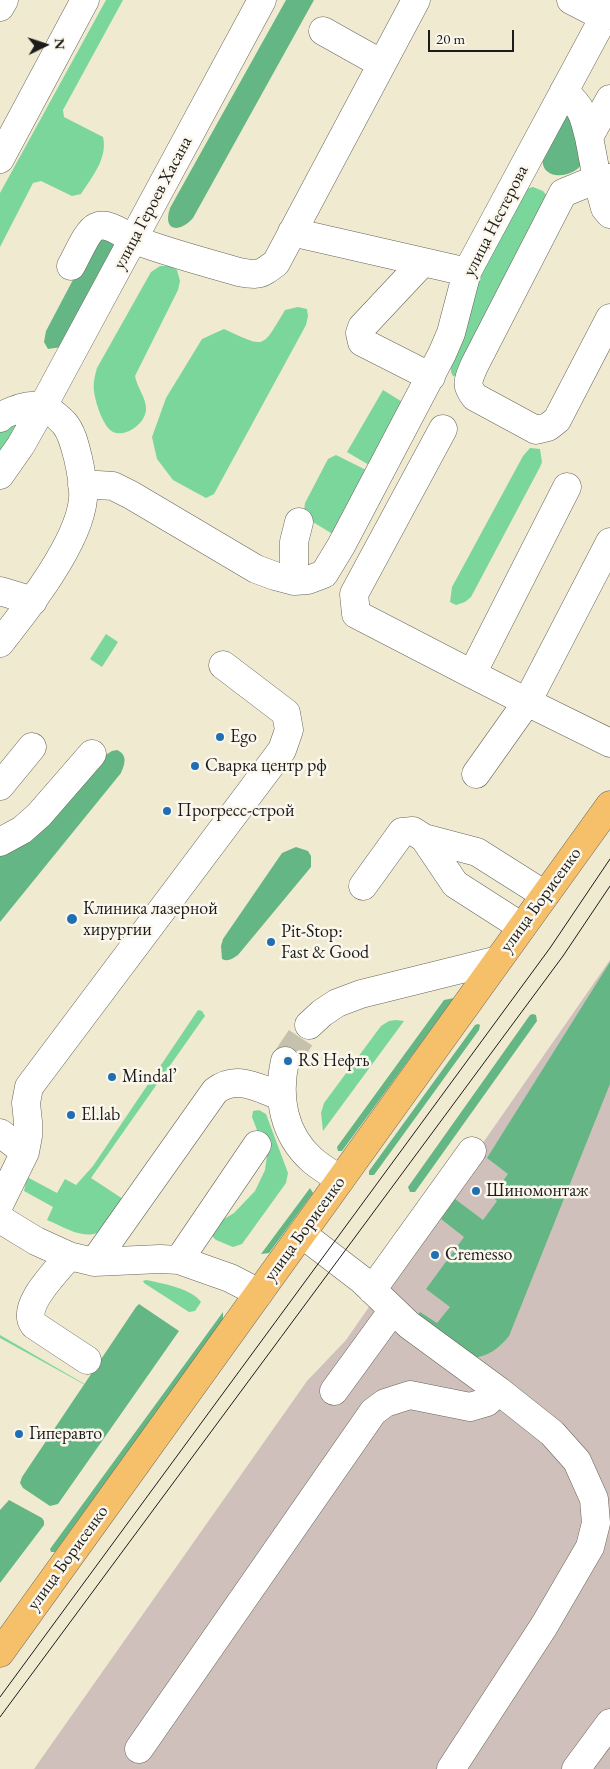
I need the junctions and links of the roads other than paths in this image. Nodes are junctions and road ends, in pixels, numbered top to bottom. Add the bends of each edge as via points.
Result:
1 (4, 0) edge
2 (85, 0) edge
3 (262, 0) edge
4 (416, 0) edge
5 (571, 0) edge
6 (0, 7) edge
7 (607, 11) edge
8 (322, 31) dead end
9 (382, 64) junction
10 (564, 91) junction
11 (610, 99) edge
12 (589, 137) junction
13 (0, 159) edge
14 (603, 178) edge
15 (610, 214) edge
16 (292, 232) junction
17 (133, 239) junction
18 (423, 262) junction
19 (72, 266) dead end
20 (467, 272) junction
21 (610, 318) edge
22 (431, 378) junction
23 (15, 408) edge
24 (443, 429) dead end
25 (0, 475) edge
26 (82, 484) junction
27 (567, 487) dead end
28 (299, 522) dead end
29 (610, 542) edge
30 (294, 581) junction
31 (0, 591) edge
32 (33, 600) junction
33 (0, 643) edge
34 (223, 665) dead end
35 (472, 674) junction
36 (527, 702) junction
37 (610, 743) edge
38 (32, 747) dead end
39 (92, 754) dead end
40 (476, 774) dead end
41 (0, 786) edge
42 (610, 805) edge
43 (424, 838) junction
44 (0, 842) edge
45 (362, 886) dead end
46 (545, 895) junction
47 (522, 927) junction
48 (498, 960) junction
49 (309, 1025) tunnel mouth
50 (285, 1061) tunnel mouth
51 (281, 1096) junction
52 (0, 1133) edge
53 (257, 1145) dead end
54 (472, 1151) dead end
55 (25, 1152) junction
56 (340, 1180) junction
57 (1, 1216) edge
58 (302, 1234) junction
59 (82, 1259) junction
60 (179, 1260) junction
61 (372, 1290) junction
62 (259, 1293) junction
63 (393, 1310) junction
64 (87, 1360) dead end
65 (334, 1391) dead end
66 (499, 1391) junction
67 (603, 1518) edge
68 (0, 1653) edge
69 (610, 1724) edge
70 (139, 1749) dead end
71 (451, 1769) edge
72 (576, 1769) edge

1 - 6 street
2 - 13 street
3 - 17 street, улица Героев Хасана
4 - 9 street
5 - 7 street
7 - 10 street, улица Нестерова
8 - 9 street
9 - 16 street
10 - 12 street via 584,114
10 - 20 street, улица Нестерова
11 - 12 street
12 - 14 street
14 - 15 street via 605,208
14 - 21 street via 563,193 474,366 468,389 475,397 536,430 548,427 556,420
16 - 17 street via 276,263 261,274 239,272
16 - 18 street
17 - 19 street via 107,226 96,227 90,231
17 - 23 street, улица Героев Хасана
18 - 20 street
18 - 22 street via 360,333 362,342
20 - 22 street, улица Нестерова via 451,333
22 - 30 street, улица Нестерова via 324,574
23 - 25 street, улица Героев Хасана via 20,445
23 - 26 street via 54,413 68,428
24 - 35 street via 354,594 353,603 356,614
26 - 30 street via 113,486 256,570
26 - 32 street via 83,499 72,536
27 - 35 street
28 - 30 street via 294,542
29 - 36 street
31 - 32 street
32 - 33 street
34 - 55 street via 286,713 289,730 282,750 29,1087
35 - 36 street
36 - 37 street
36 - 40 street
38 - 41 street
39 - 44 street via 39,815 22,830
42 - 46 main road, улица Борисенко
43 - 45 street via 413,831 402,832
43 - 46 street via 477,852
43 - 47 street via 455,884
46 - 47 main road, улица Борисенко
47 - 48 main road, улица Борисенко
48 - 49 street via 361,994 337,1003
48 - 56 main road, улица Борисенко
50 - 51 street
51 - 56 street via 284,1117 301,1148
51 - 59 street via 235,1082 215,1091
52 - 55 street
53 - 60 street
54 - 61 street
55 - 57 street
56 - 58 main road, улица Борисенко
57 - 59 street via 36,1241
58 - 61 street
58 - 62 main road, улица Борисенко
59 - 60 street
59 - 64 street via 36,1298 31,1307 31,1320
60 - 62 street via 230,1278
61 - 63 street
62 - 68 main road, улица Борисенко
63 - 65 street
63 - 66 street
66 - 67 street via 552,1433 577,1461
66 - 70 street via 487,1402 470,1406 410,1395 385,1403 373,1412
67 - 71 street via 544,1626
69 - 72 street

